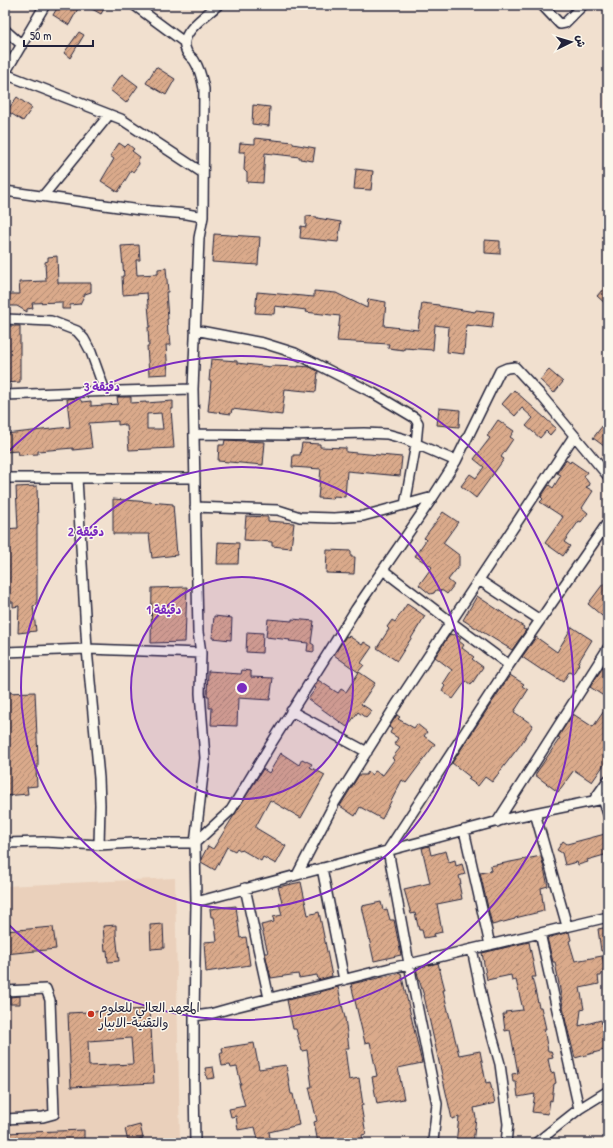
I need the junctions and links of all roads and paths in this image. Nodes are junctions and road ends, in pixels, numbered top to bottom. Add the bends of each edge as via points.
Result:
1 (44, 5) edge
2 (134, 5) edge
3 (218, 5) edge
4 (542, 5) edge
5 (583, 5) edge
6 (5, 30) edge
7 (184, 42) junction
8 (22, 45) junction
9 (5, 74) edge
10 (109, 115) junction
11 (203, 173) junction
12 (5, 191) edge
13 (43, 196) junction
14 (203, 217) junction
15 (5, 319) edge
16 (195, 330) junction
17 (193, 389) junction
18 (105, 391) junction
19 (5, 395) edge
20 (194, 434) junction
21 (574, 436) junction
22 (416, 444) junction
23 (456, 461) junction
24 (608, 476) edge
25 (5, 478) edge
26 (77, 478) junction
27 (195, 478) junction
28 (433, 497) junction
29 (406, 505) junction
30 (195, 507) junction
31 (608, 522) edge
32 (383, 570) junction
33 (479, 580) junction
34 (540, 620) junction
35 (451, 622) junction
36 (608, 648) edge
37 (87, 649) junction
38 (5, 652) edge
39 (201, 653) junction
40 (509, 665) junction
41 (291, 711) junction
42 (367, 752) junction
43 (608, 780) edge
44 (602, 799) edge
45 (535, 813) junction
46 (608, 814) edge
47 (497, 822) junction
48 (464, 830) junction
49 (5, 843) edge
50 (195, 843) junction
51 (99, 844) junction
52 (388, 850) junction
53 (322, 868) junction
54 (297, 874) junction
55 (245, 888) junction
56 (196, 902) junction
57 (608, 917) edge
58 (567, 926) junction
59 (540, 933) junction
60 (490, 945) junction
61 (472, 949) junction
62 (409, 964) junction
63 (344, 980) junction
64 (5, 991) edge
65 (269, 998) junction
66 (194, 1016) junction
67 (608, 1091) edge
68 (579, 1109) junction
69 (5, 1119) edge
70 (196, 1143) edge
71 (434, 1143) edge
72 (506, 1143) edge
73 (536, 1143) edge

1 - 8 street
2 - 7 street
3 - 7 street via 189,31
4 - 5 street via 560,24 565,23
6 - 8 street
7 - 11 street via 186,50 201,73 204,89
8 - 9 street
9 - 10 street
10 - 11 street via 121,120
10 - 13 street
11 - 14 street
12 - 13 street
13 - 14 street
14 - 16 street via 199,238
15 - 18 street via 51,321 77,331 91,352
16 - 17 street
16 - 22 street via 263,343 295,353 329,370 415,418 418,423
17 - 18 street
17 - 20 street
18 - 19 street
20 - 22 street via 387,434
20 - 27 street
21 - 23 street via 515,367 507,368 500,371
21 - 24 street
21 - 33 street
22 - 23 street
22 - 29 street
23 - 28 street
25 - 26 street
26 - 27 street
26 - 37 street
27 - 30 street
28 - 29 street
28 - 32 street
29 - 30 street via 363,516 334,518 300,517 278,510
30 - 39 street via 198,632
31 - 34 street
32 - 35 street
32 - 41 street
33 - 34 street
33 - 35 street
34 - 40 street
35 - 40 street
35 - 42 street
36 - 47 street
37 - 38 street
37 - 39 street
37 - 51 street via 99,778
39 - 50 street via 200,693 205,758
40 - 52 street
41 - 42 street
41 - 50 street via 231,810
42 - 54 street via 335,802
43 - 44 street
44 - 45 street
44 - 46 street
45 - 47 street
45 - 58 street
47 - 48 street
48 - 52 street
48 - 60 street
49 - 51 street
50 - 51 street
50 - 56 street
52 - 53 street
52 - 62 street
53 - 54 street
53 - 63 street
54 - 55 street
55 - 56 street
55 - 65 street
56 - 66 street
57 - 58 street
58 - 59 street
59 - 60 street
59 - 68 street
60 - 61 street
61 - 62 street
61 - 72 street via 484,1008 500,1064 508,1124
62 - 63 street
62 - 71 street via 437,1104
63 - 65 street
64 - 69 street via 46,989 50,1000 54,1114
65 - 66 street
66 - 70 street
67 - 68 street
68 - 73 street

